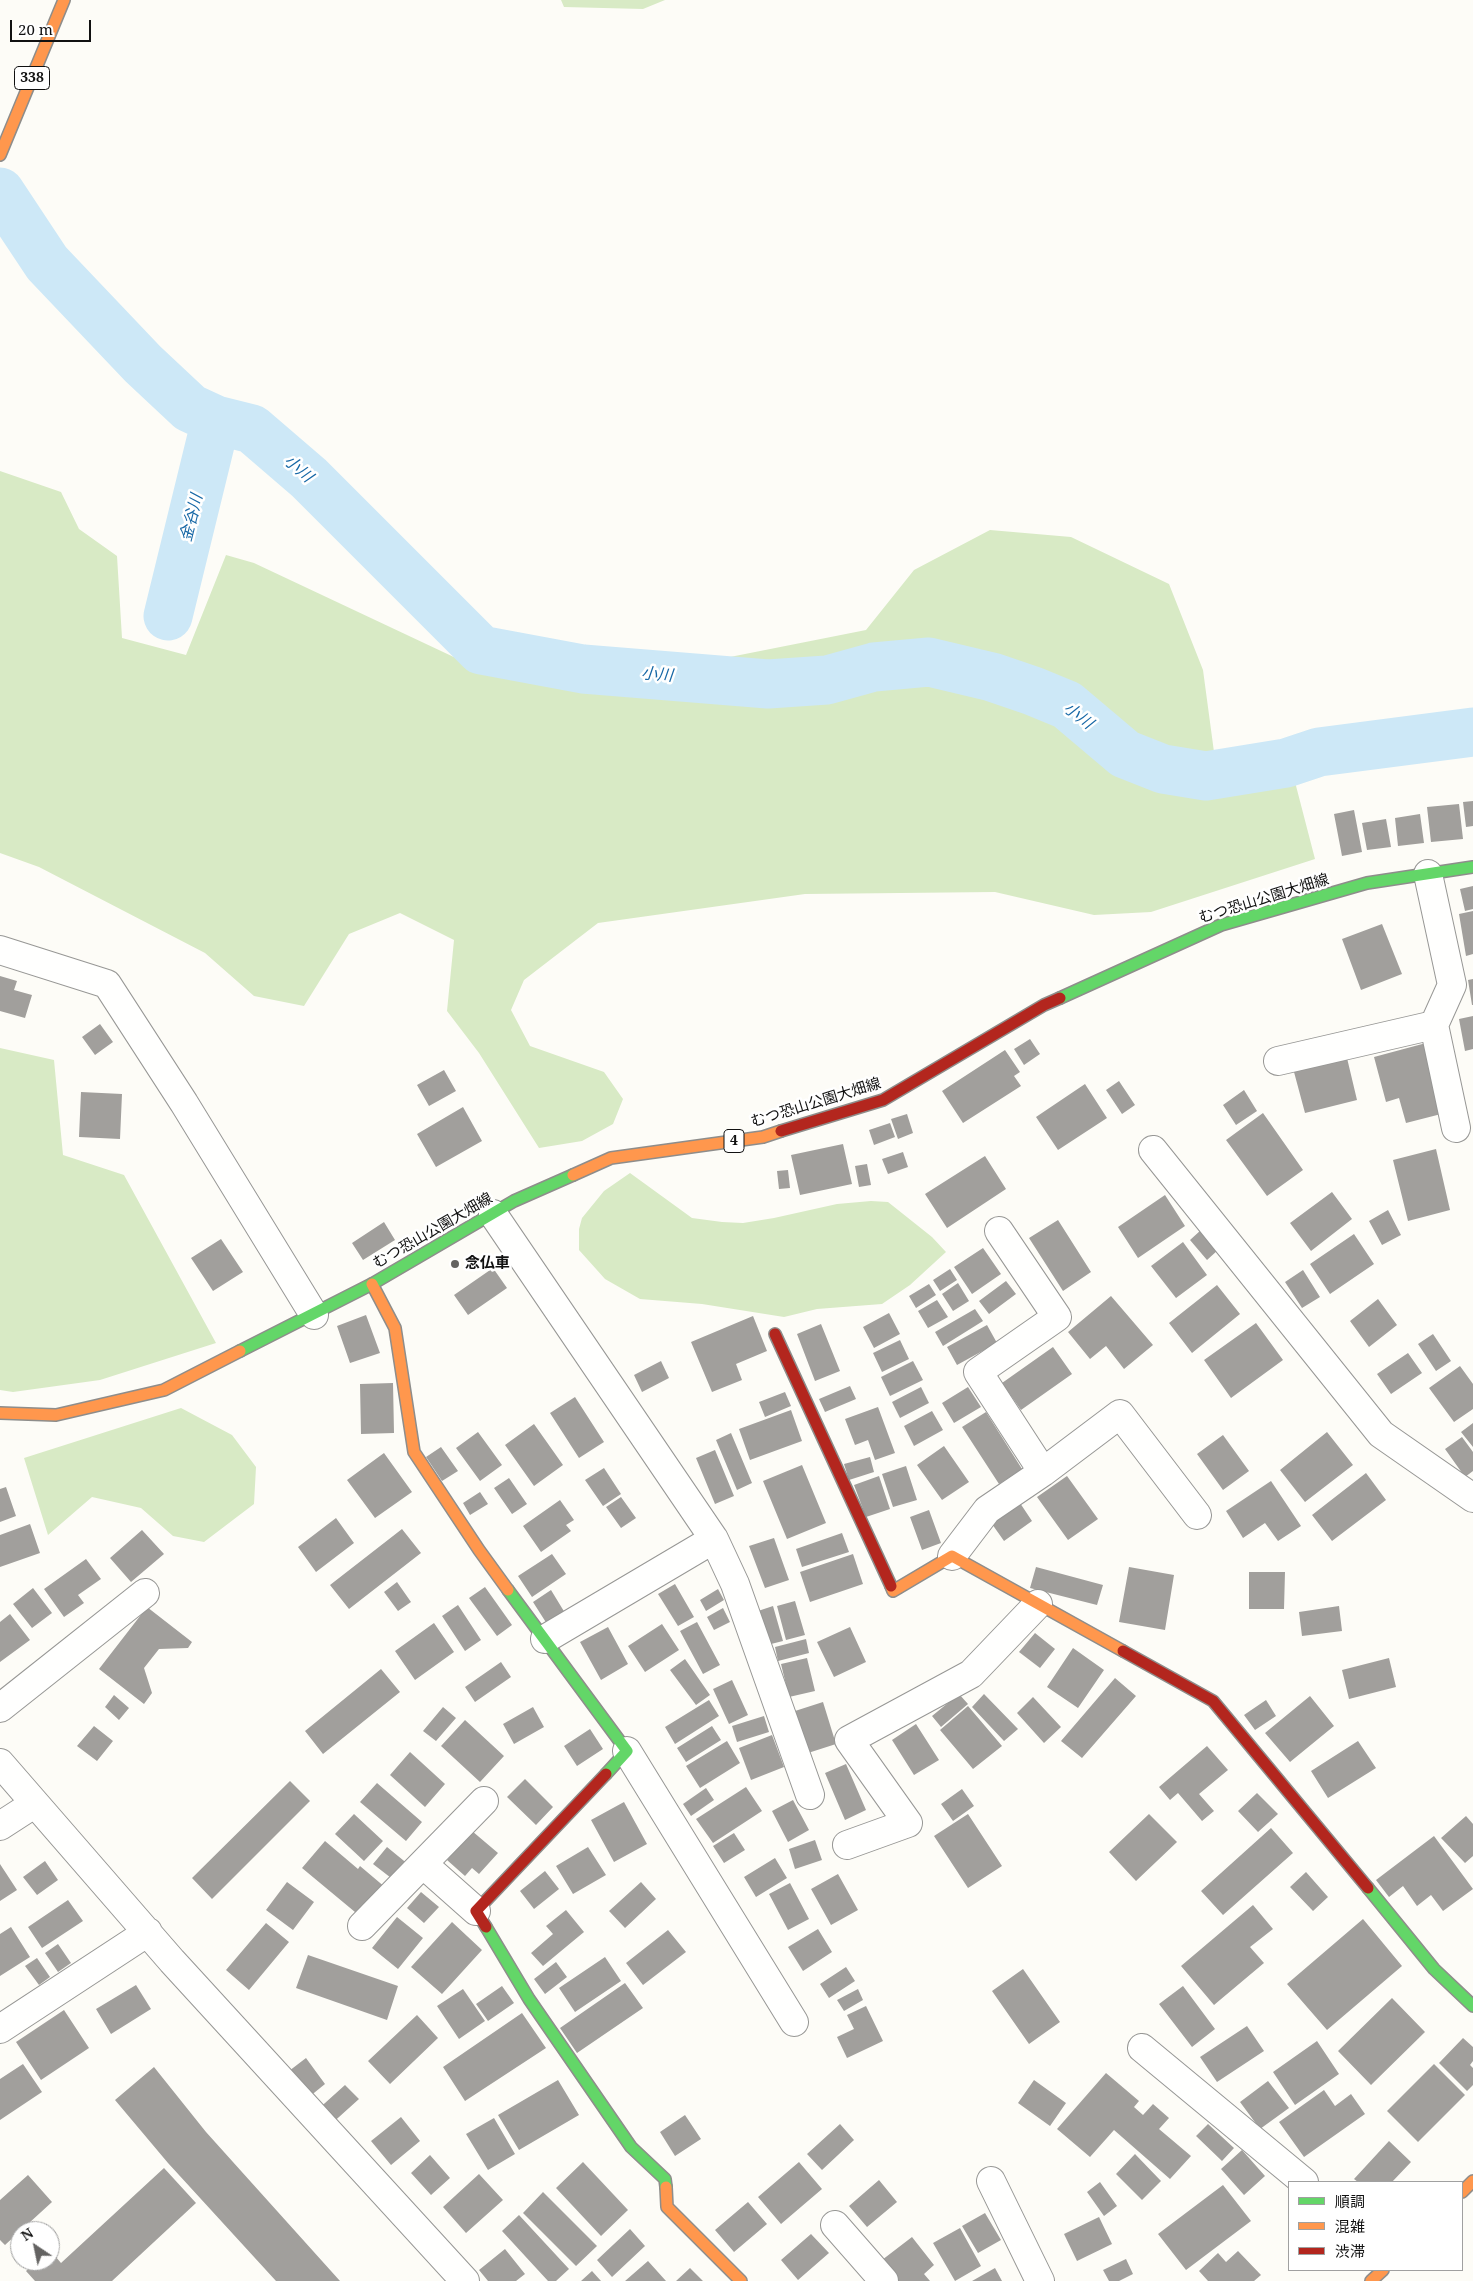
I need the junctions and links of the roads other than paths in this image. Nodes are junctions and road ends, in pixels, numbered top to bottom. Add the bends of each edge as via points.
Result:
1 (64, 0) edge
2 (0, 155) edge
3 (1473, 867) edge
4 (1428, 874) junction
5 (0, 950) edge
6 (1434, 1025) junction
7 (1278, 1062) dead end
8 (1456, 1128) dead end
9 (1153, 1150) dead end
10 (493, 1214) junction
11 (999, 1231) dead end
12 (372, 1284) junction
13 (314, 1315) junction
14 (775, 1334) dead end
15 (0, 1414) edge
16 (1042, 1472) junction
17 (1473, 1498) edge
18 (1197, 1515) dead end
19 (714, 1539) junction
20 (952, 1556) junction
21 (144, 1593) dead end
22 (1038, 1604) junction
23 (545, 1640) junction
24 (0, 1708) edge
25 (627, 1751) junction
26 (0, 1763) edge
27 (810, 1795) dead end
28 (484, 1801) dead end
29 (34, 1804) junction
30 (0, 1826) edge
31 (847, 1845) dead end
32 (423, 1864) junction
33 (476, 1911) junction
34 (362, 1926) dead end
35 (148, 1932) junction
36 (1473, 2006) edge
37 (794, 2022) dead end
38 (0, 2029) edge
39 (1142, 2048) dead end
40 (991, 2181) dead end
41 (1303, 2181) edge
42 (1473, 2181) edge
43 (1463, 2191) edge
44 (835, 2225) dead end
45 (1382, 2271) edge
46 (465, 2281) edge
47 (741, 2281) edge
48 (884, 2281) edge
49 (1040, 2281) edge
50 (1371, 2281) edge

1 - 2 main road, 338
3 - 4 main road, むつ恐山公園大畑線 / 4
4 - 6 street via 1452,985
4 - 10 main road, むつ恐山公園大畑線 / 4 via 1367,883 1221,926 1044,1005 883,1100 763,1136 611,1158 514,1201
5 - 13 street via 107,984
6 - 7 street
6 - 8 street
9 - 17 street via 1380,1434
10 - 12 main road, むつ恐山公園大畑線 / 4
10 - 19 street
11 - 16 street via 1057,1317 978,1372
12 - 13 main road, むつ恐山公園大畑線 / 4
12 - 23 main road via 394,1328 414,1452 479,1550
13 - 15 main road, むつ恐山公園大畑線 / 4 via 164,1390 56,1415
14 - 20 main road via 893,1591
16 - 18 street via 1120,1414
16 - 20 street via 987,1510
19 - 23 street
19 - 27 street via 735,1584
20 - 22 main road
21 - 24 street
22 - 31 street via 971,1674 849,1740 908,1823
22 - 36 main road via 1213,1701 1434,1969
23 - 25 main road
25 - 33 main road
25 - 37 street
26 - 29 street
28 - 32 street
29 - 30 street
29 - 35 street
32 - 33 street
32 - 34 street
33 - 47 main road via 529,1999 631,2147 665,2179 667,2207
35 - 38 street
35 - 46 street
39 - 41 street
40 - 49 street
42 - 43 main road
44 - 48 street
45 - 50 main road

